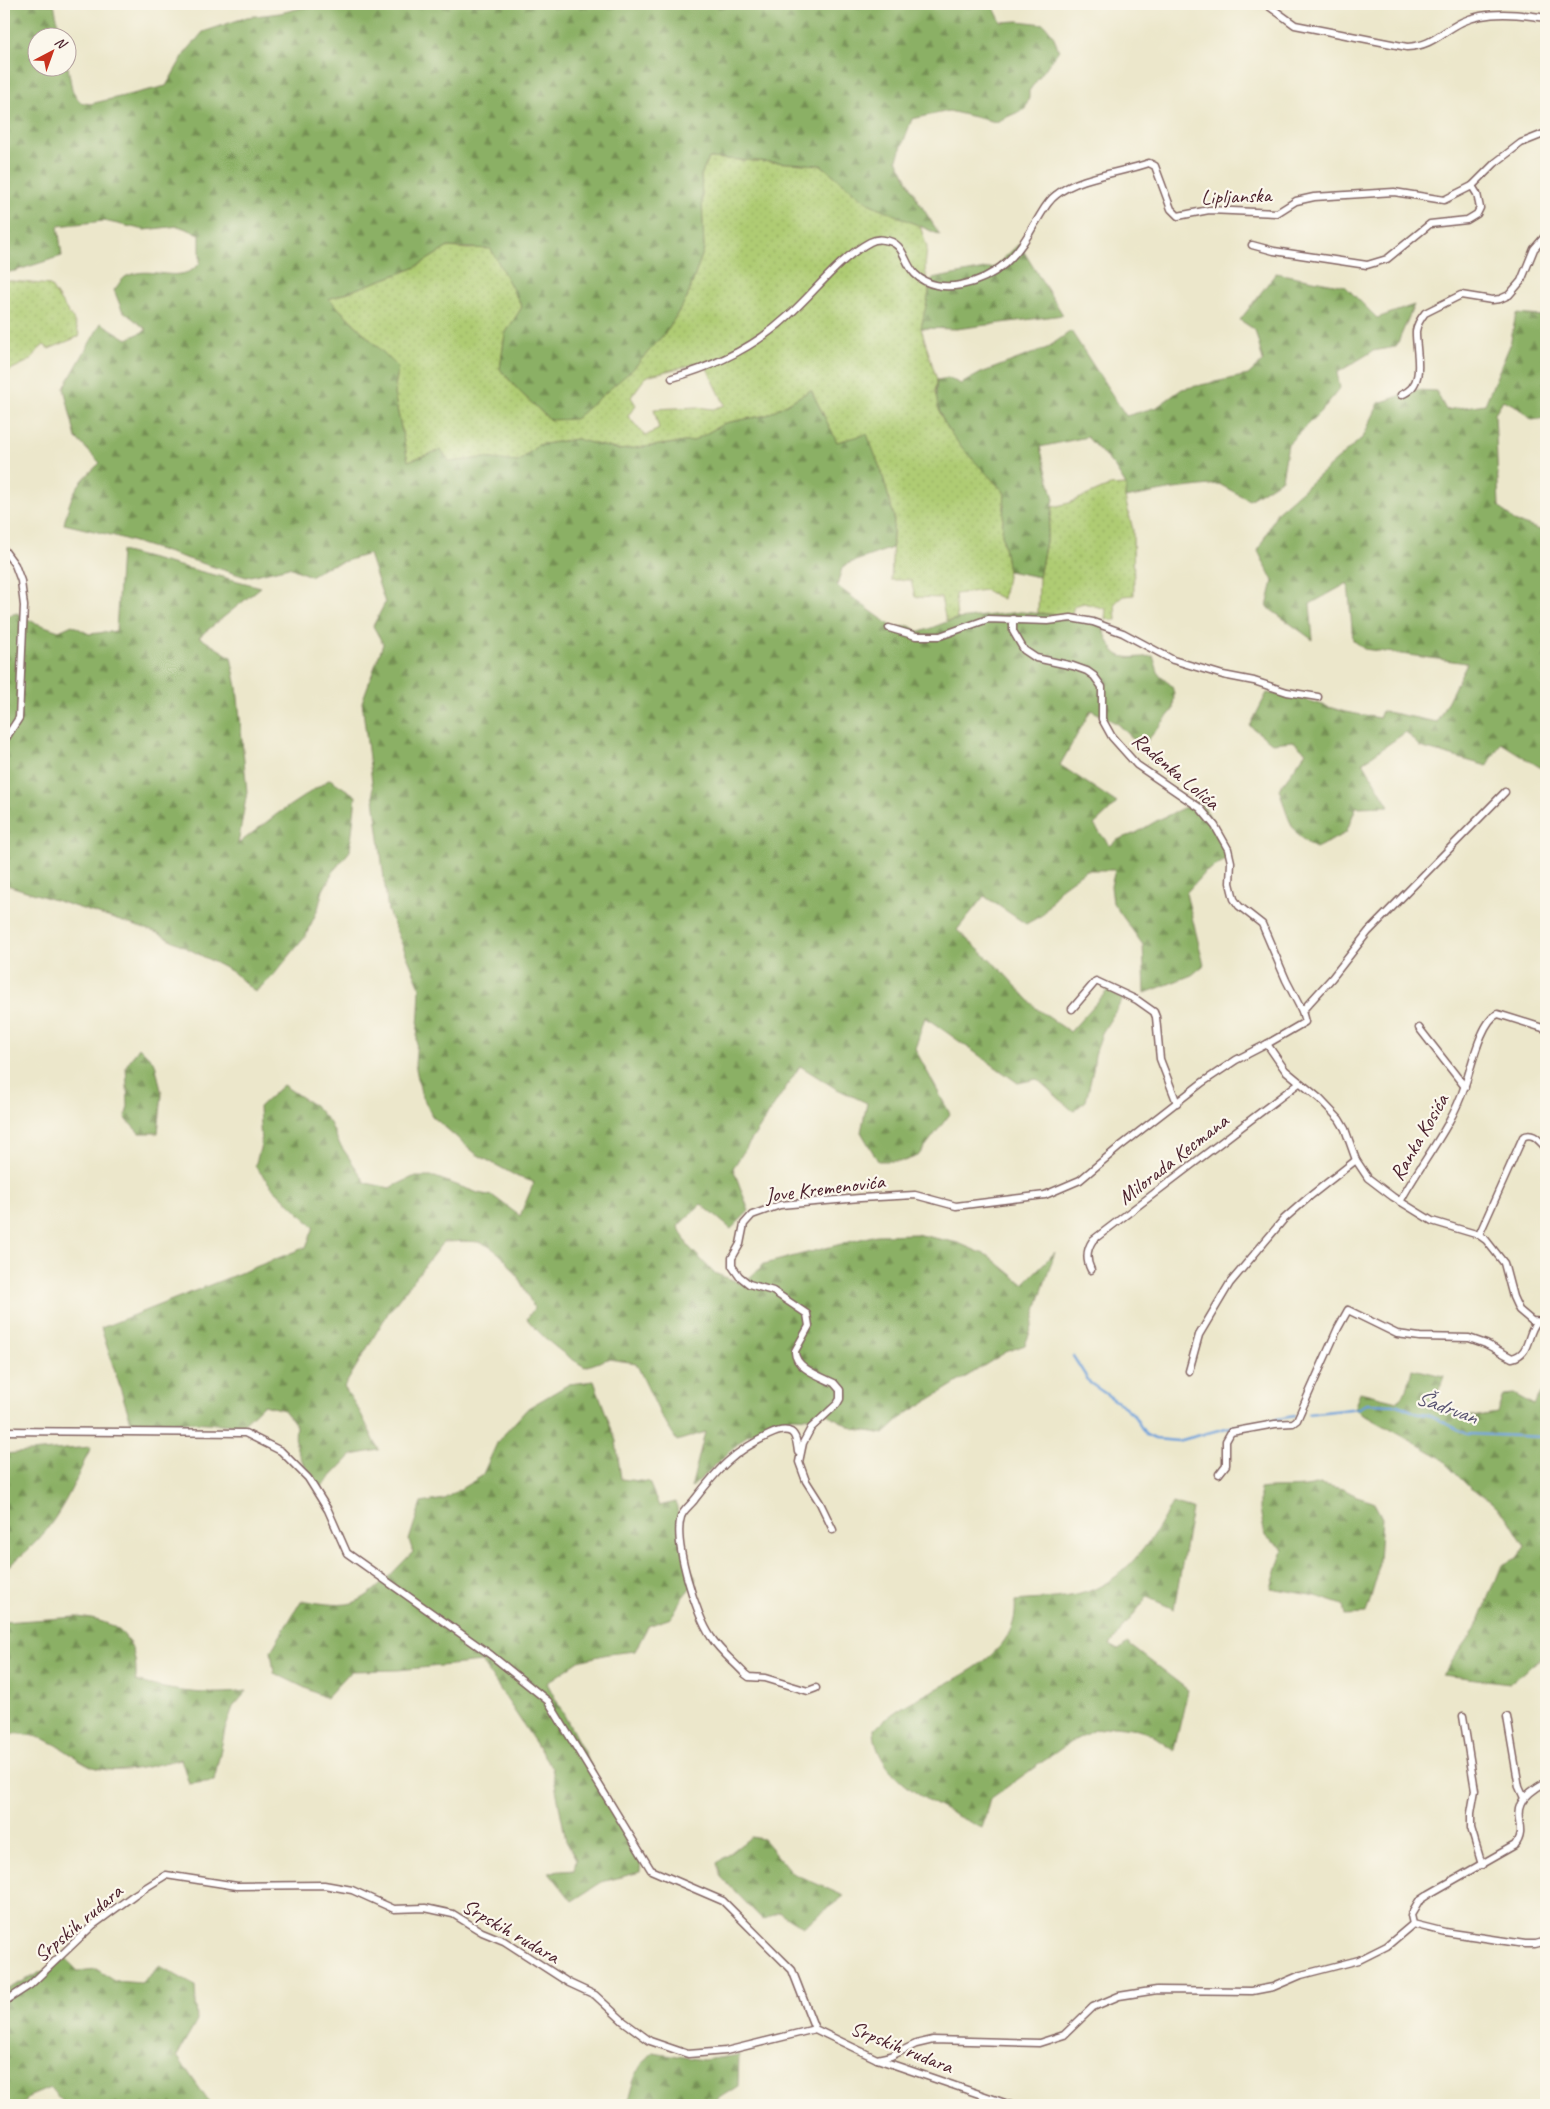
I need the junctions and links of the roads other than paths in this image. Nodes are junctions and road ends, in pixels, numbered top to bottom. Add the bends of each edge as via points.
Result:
1 (1266, 4) edge
2 (1546, 18) edge
3 (1546, 133) edge
4 (1472, 186) junction
5 (1546, 235) edge
6 (1252, 245) dead end
7 (672, 378) dead end
8 (1400, 395) dead end
9 (4, 550) edge
10 (1013, 619) junction
11 (889, 628) dead end
12 (1318, 697) dead end
13 (4, 741) edge
14 (1505, 792) dead end
15 (1072, 1009) dead end
16 (1302, 1011) junction
17 (1419, 1028) dead end
18 (1546, 1029) edge
19 (1267, 1044) junction
20 (1299, 1083) junction
21 (1465, 1087) junction
22 (1177, 1103) junction
23 (1546, 1148) edge
24 (1356, 1160) junction
25 (1400, 1202) junction
26 (1479, 1235) junction
27 (1091, 1270) dead end
28 (1537, 1322) junction
29 (1546, 1322) edge
30 (1189, 1371) dead end
31 (4, 1431) edge
32 (799, 1456) junction
33 (1219, 1474) dead end
34 (833, 1530) dead end
35 (816, 1688) dead end
36 (1463, 1716) dead end
37 (1507, 1717) dead end
38 (1546, 1782) edge
39 (1524, 1798) junction
40 (1482, 1865) junction
41 (1413, 1924) junction
42 (1546, 1940) edge
43 (4, 2002) edge
44 (815, 2029) junction
45 (877, 2059) junction
46 (1011, 2105) edge

1 - 2 street via 1295,25 1407,47 1424,46 1474,18 1513,14
3 - 4 street, Lipljanska via 1521,143
4 - 6 street via 1478,194 1480,208 1474,217 1460,222 1430,224 1396,253 1375,264 1359,265
4 - 7 street, Lipljanska via 1444,200 1394,192 1314,197 1296,201 1277,213 1209,210 1178,216 1171,209 1155,166 1149,163 1069,186 1055,195 1002,268 961,285 941,287 922,280 897,244 882,239 872,241 840,265 770,330 715,364
5 - 8 street via 1534,249 1521,281 1509,294 1492,300 1461,295 1425,313 1416,331 1418,364 1415,380 1410,390
9 - 13 street via 21,581 24,606 19,718
10 - 11 street via 980,620 940,636 916,636
10 - 12 street via 1048,621 1071,618 1092,622 1123,633 1173,660 1287,692
10 - 16 street, Radenka Lolića via 1013,630 1024,650 1036,658 1073,666 1094,676 1102,687 1102,719 1112,737 1137,765 1200,808 1215,826 1228,849 1234,899 1262,924
14 - 16 street via 1368,932
15 - 22 street via 1096,982 1151,1008 1156,1017 1160,1058
16 - 19 street via 1303,1024
17 - 21 street, Ranka Kosića
18 - 21 street, Ranka Kosića via 1495,1014 1480,1038
19 - 20 street via 1280,1065
19 - 22 street, Jove Kremenovića via 1236,1060
20 - 24 street via 1320,1099 1342,1123
20 - 27 street, Milorada Kecmana via 1093,1240 1087,1258
21 - 25 street, Ranka Kosića via 1450,1121
22 - 32 street, Jove Kremenovića via 1080,1180 1045,1195 956,1206 915,1195 860,1198 780,1206 757,1212 747,1219 732,1258 734,1269 749,1284 773,1291 804,1311 809,1318 809,1326 796,1347 795,1355 803,1366 834,1383 841,1393 837,1404 811,1428
23 - 26 street via 1534,1136 1523,1137
24 - 25 street via 1368,1178
24 - 30 street via 1291,1213 1262,1243 1209,1317
25 - 26 street via 1432,1220
26 - 28 street via 1504,1263 1512,1297 1519,1310
28 - 29 street
28 - 33 street via 1525,1352 1512,1358 1469,1338 1397,1334 1348,1310 1297,1420 1231,1432 1226,1441 1226,1465
31 - 44 street via 245,1434 281,1451 308,1478 328,1510 347,1553 491,1655 548,1701 651,1870 723,1901 792,1970
32 - 34 street via 806,1481
32 - 35 street via 795,1436 789,1431 777,1432 739,1451 710,1478 683,1514 681,1542 686,1579 701,1618 711,1637 728,1656 749,1677 765,1678 808,1691
36 - 40 street via 1475,1790 1471,1828
37 - 39 street
38 - 39 street
39 - 40 street via 1517,1814 1518,1842
40 - 41 street via 1420,1900 1412,1915
41 - 42 street via 1525,1944
41 - 45 street via 1387,1946 1359,1960 1301,1975 1272,1987 1252,1991 1157,1990 1119,1996 1093,2007 1064,2034 1039,2043 933,2040
43 - 44 street, Srpskih rudara via 30,1985 93,1926 166,1875 236,1886 324,1885 352,1890 394,1909 425,1908 453,1914 482,1932 504,1940 569,1983 595,1995 650,2042 688,2054 726,2051
44 - 45 street, Srpskih rudara
45 - 46 street, Srpskih rudara

